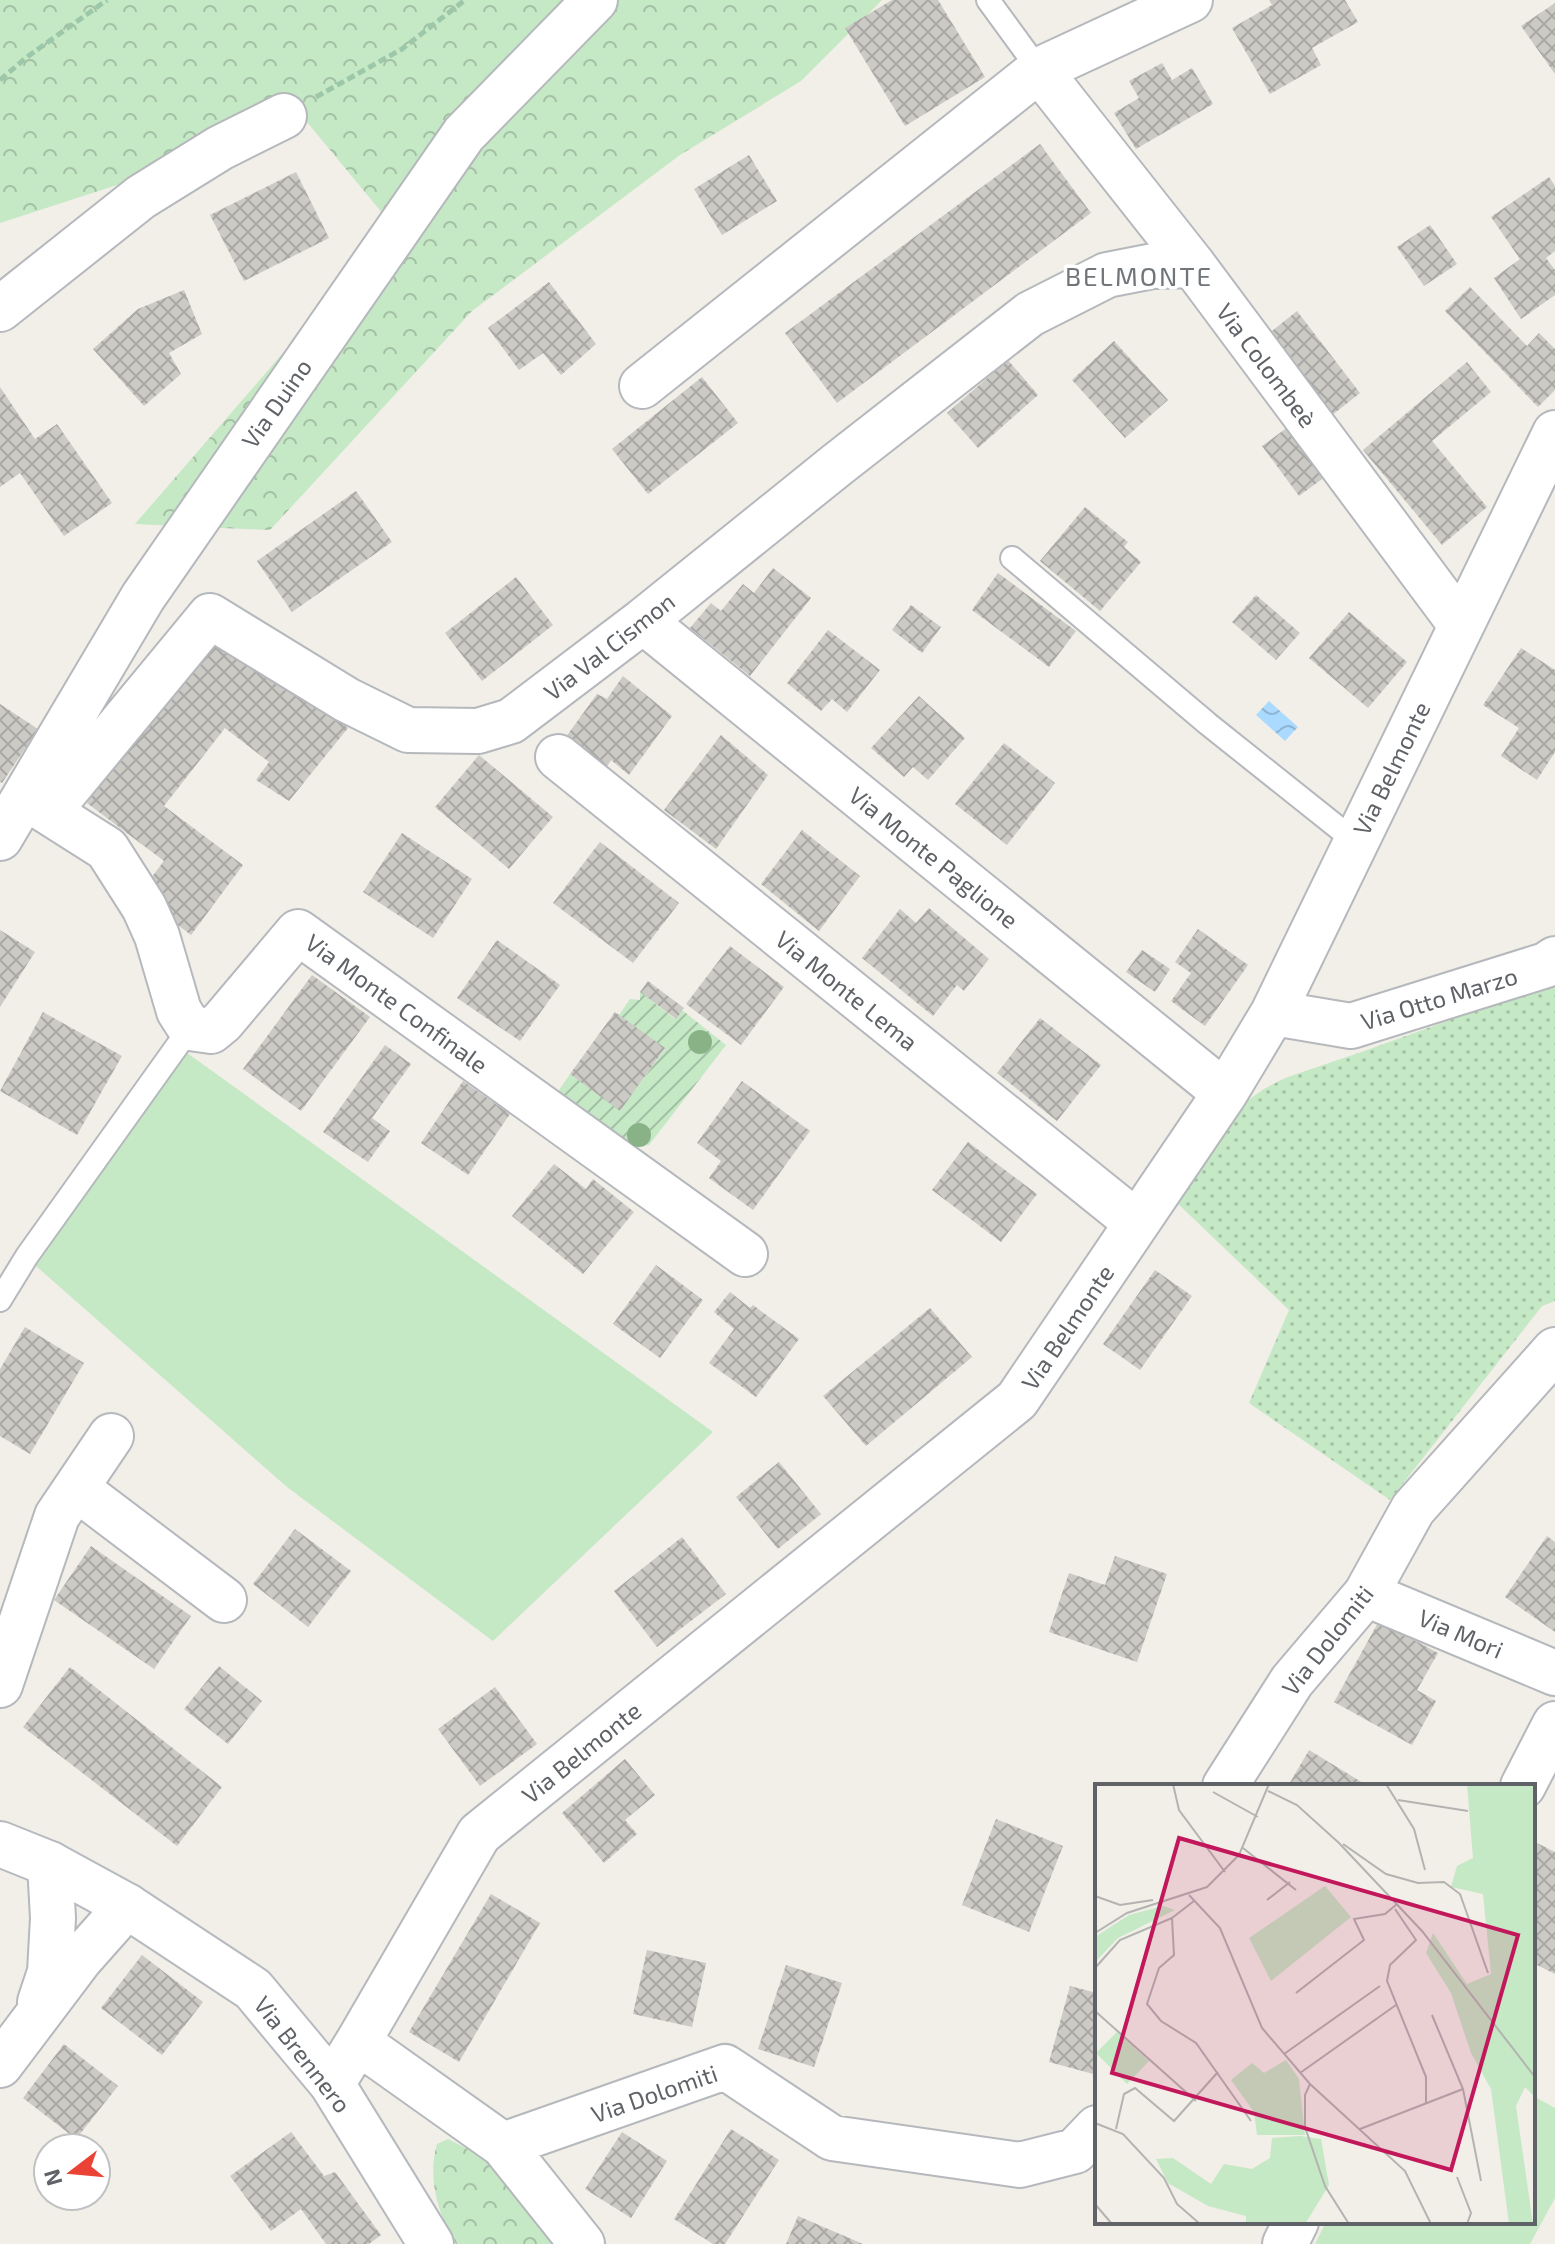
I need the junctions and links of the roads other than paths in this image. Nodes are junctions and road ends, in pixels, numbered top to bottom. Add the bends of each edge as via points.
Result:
1 (595, 0) edge
2 (988, 0) edge
3 (1190, 0) edge
4 (1039, 70) junction
5 (284, 116) road end
6 (1193, 265) junction
7 (0, 309) edge
8 (642, 386) dead end
9 (1555, 433) edge
10 (1012, 558) dead end
11 (643, 621) junction
12 (1461, 625) junction
13 (558, 757) dead end
14 (37, 804) junction
15 (0, 838) edge
16 (1356, 842) junction
17 (1555, 959) edge
18 (1273, 1013) junction
19 (190, 1028) junction
20 (1225, 1093) junction
21 (1137, 1223) junction
22 (745, 1254) dead end
23 (0, 1300) edge
24 (1555, 1350) edge
25 (111, 1436) dead end
26 (76, 1488) junction
27 (1366, 1594) junction
28 (224, 1600) dead end
29 (1555, 1673) edge
30 (0, 1685) edge
31 (1555, 1724) edge
32 (1226, 1784) edge
33 (1524, 1784) edge
34 (0, 1844) edge
35 (50, 1864) junction
36 (127, 1906) junction
37 (36, 2016) junction
38 (358, 2042) junction
39 (0, 2065) edge
40 (332, 2084) junction
41 (1095, 2130) edge
42 (503, 2145) junction
43 (1295, 2224) edge
44 (431, 2244) edge
45 (582, 2244) edge
46 (1285, 2244) edge

1 - 14 street, Via Duino via 464,134 143,597
2 - 4 lane
3 - 4 street
4 - 6 street, Via Colombeè
4 - 8 street
5 - 7 street via 141,197
6 - 11 street, Via Val Cismon via 1107,275 1030,314
6 - 12 street, Via Colombeè
9 - 12 street, Via Belmonte
10 - 16 lane
11 - 14 street, Via Val Cismon via 511,721 478,731 408,730 347,700 210,616
11 - 20 street, Via Monte Paglione
12 - 16 street, Via Belmonte
13 - 21 street, Via Monte Lema
14 - 15 street, Via Duino
14 - 19 street via 107,849 144,907 179,1011
16 - 18 street, Via Belmonte
17 - 18 street, Via Otto Marzo via 1351,1026
18 - 20 street, Via Belmonte
19 - 22 street, Via Monte Confinale via 211,1031 222,1022 298,932
19 - 23 lane
20 - 21 street, Via Belmonte
21 - 38 street, Via Belmonte via 1017,1400 479,1834
24 - 27 street, Via Dolomiti via 1413,1509
25 - 26 street
26 - 28 street
26 - 30 street via 57,1516
27 - 29 street, Via Mori
27 - 32 street, Via Dolomiti via 1292,1681
31 - 33 street
34 - 35 street, Via Brennero
35 - 36 street, Via Brennero
35 - 37 street via 50,1972
36 - 37 street
36 - 40 street, Via Brennero via 253,1989
37 - 39 street
38 - 40 street, Via Belmonte
38 - 42 street
40 - 44 street, Via Brennero
41 - 42 street, Via Dolomiti via 1075,2151 1020,2165 832,2138 725,2067
42 - 45 street
43 - 46 street

